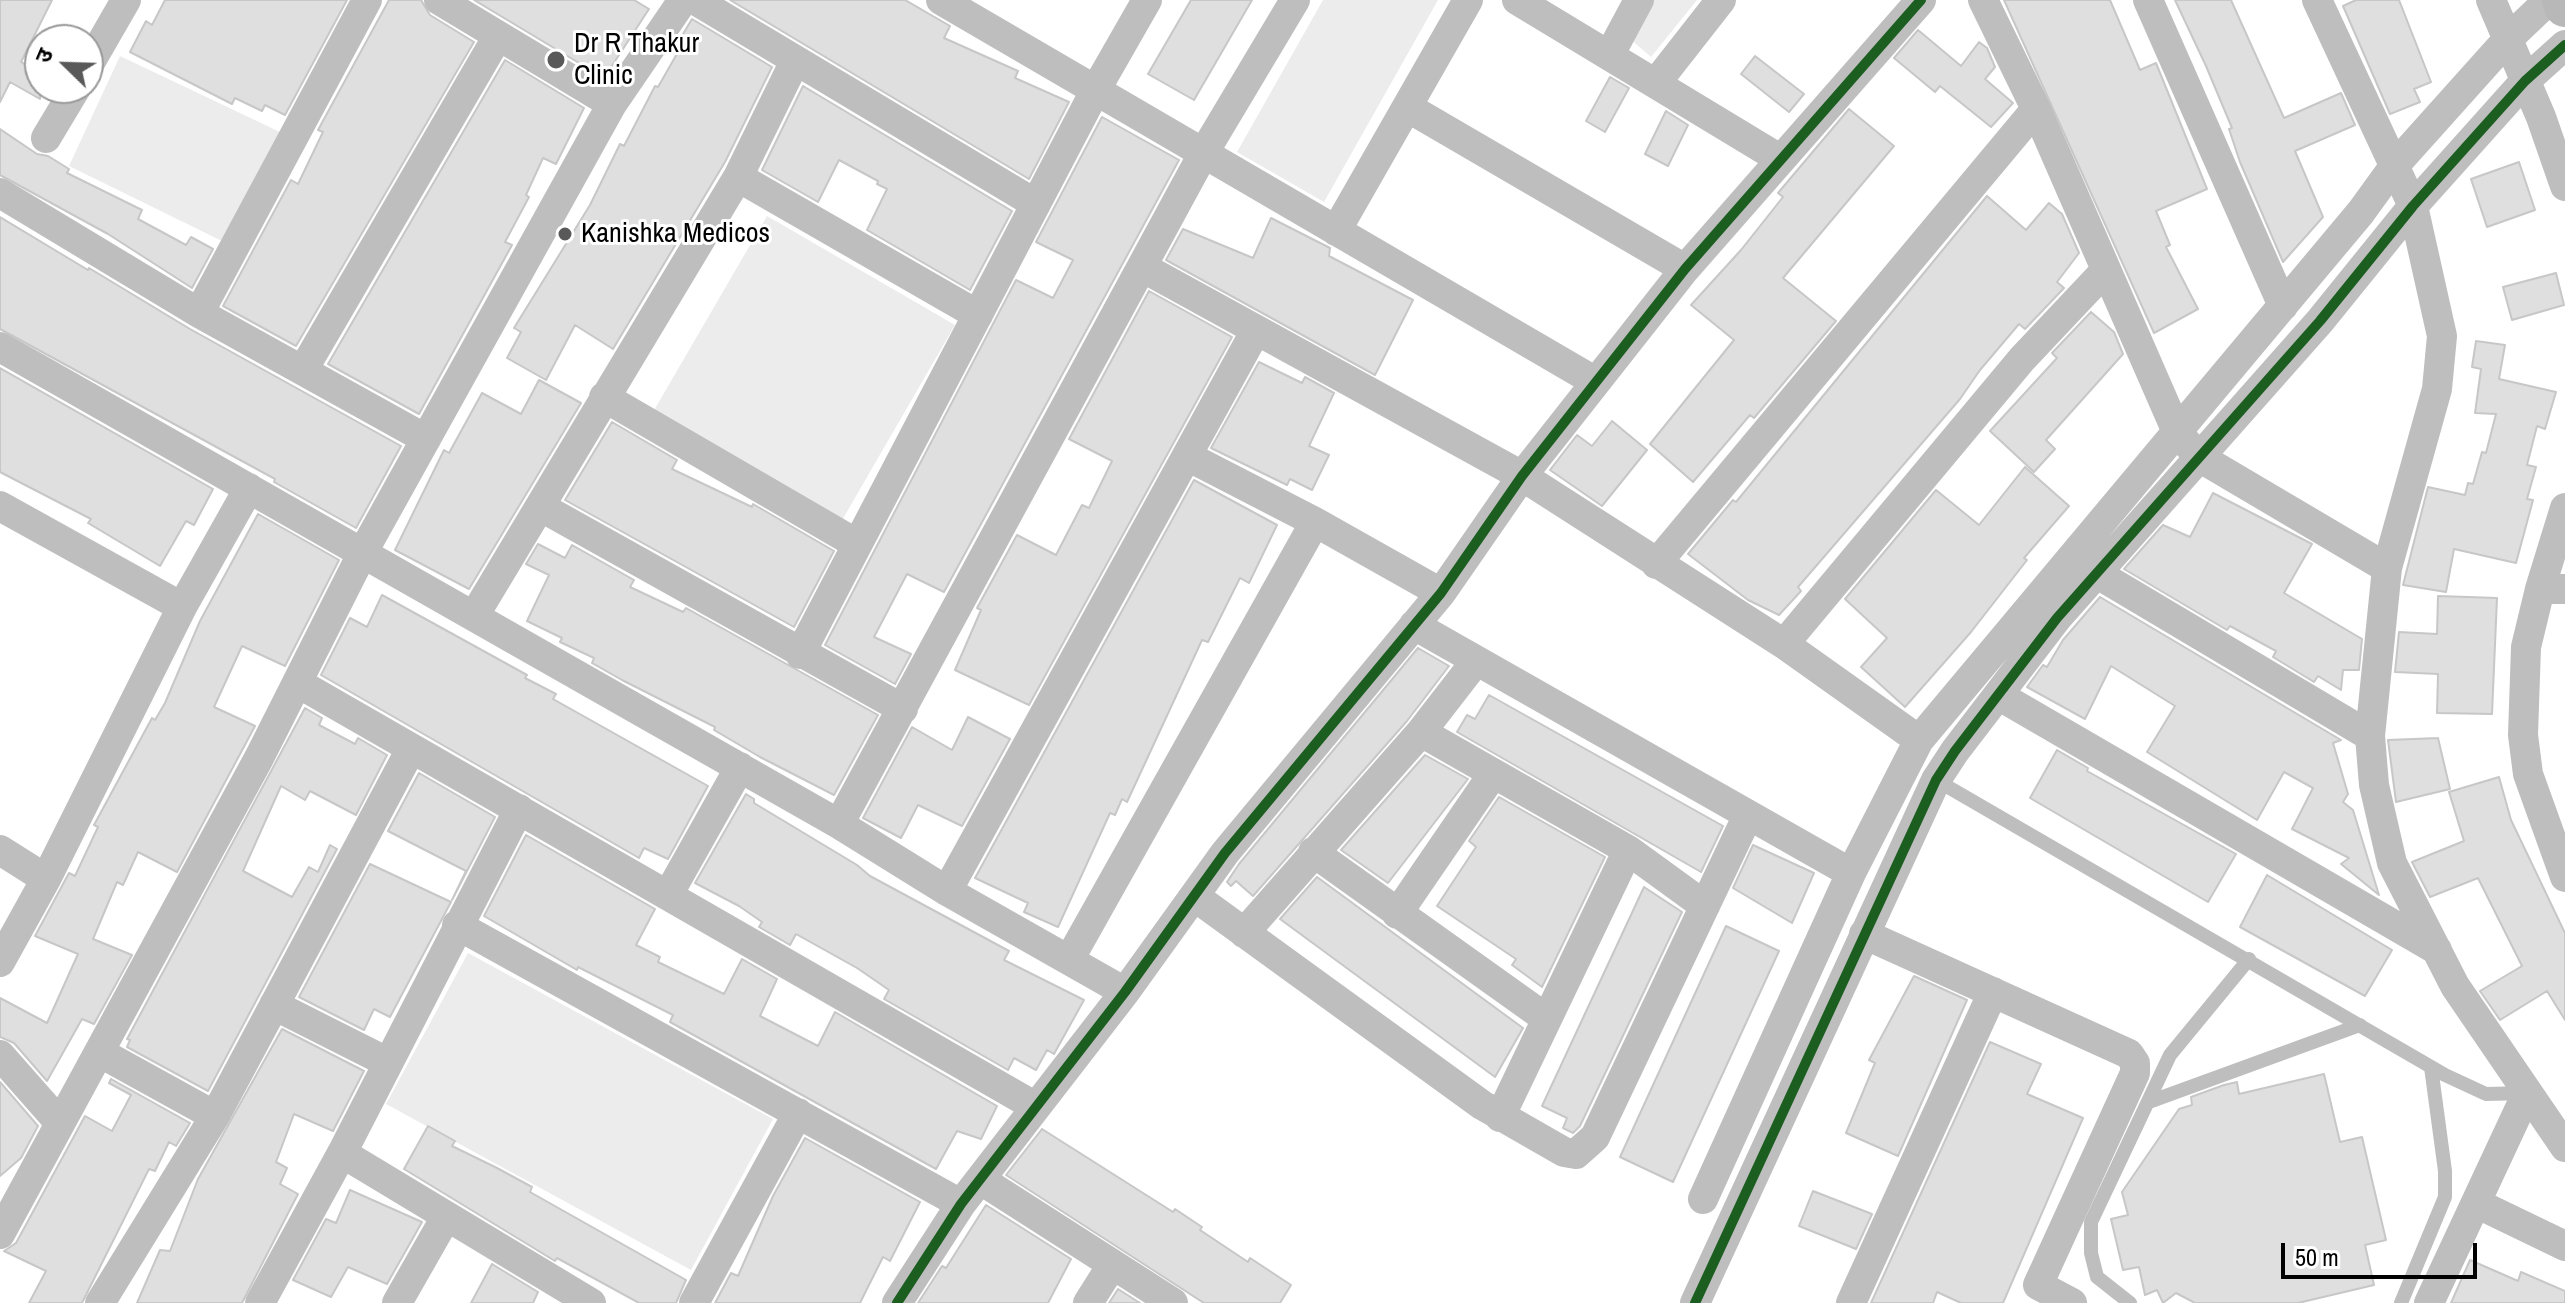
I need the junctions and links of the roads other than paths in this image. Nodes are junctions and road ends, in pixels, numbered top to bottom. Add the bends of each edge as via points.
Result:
1 (126, 0) edge
2 (367, 0) edge
3 (439, 0) edge
4 (683, 0) edge
5 (695, 0) edge
6 (941, 0) edge
7 (1147, 0) edge
8 (1295, 0) edge
9 (1468, 0) edge
10 (1517, 0) edge
11 (1639, 0) edge
12 (1721, 0) edge
13 (1921, 0) edge
14 (1983, 0) edge
15 (2148, 0) edge
16 (2317, 0) edge
17 (2491, 0) edge
18 (2549, 0) edge
19 (2563, 0) edge
20 (2565, 6) edge
21 (977, 9) edge
22 (498, 36) junction
23 (104, 38) edge
24 (2508, 39) junction
25 (2565, 45) edge
26 (1610, 54) junction
27 (795, 61) junction
28 (2525, 81) junction
29 (1656, 83) junction
30 (1095, 91) junction
31 (66, 104) edge
32 (612, 104) junction
33 (1407, 107) junction
34 (2036, 109) junction
35 (46, 138) dead end
36 (1203, 154) junction
37 (1780, 159) junction
38 (2395, 165) junction
39 (738, 177) junction
40 (2565, 186) edge
41 (0, 193) edge
42 (1036, 204) junction
43 (2413, 206) junction
44 (1336, 231) junction
45 (1142, 267) junction
46 (1685, 269) junction
47 (2106, 270) junction
48 (2283, 306) junction
49 (199, 313) junction
50 (978, 315) junction
51 (1255, 332) junction
52 (0, 347) edge
53 (303, 370) junction
54 (1596, 382) junction
55 (604, 397) junction
56 (2177, 432) junction
57 (426, 439) junction
58 (1187, 456) junction
59 (2199, 457) junction
60 (1522, 476) junction
61 (249, 488) junction
62 (0, 506) edge
63 (541, 507) junction
64 (2565, 508) edge
65 (1315, 522) junction
66 (857, 544) junction
67 (363, 552) junction
68 (1656, 564) junction
69 (2387, 568) junction
70 (2096, 573) junction
71 (2552, 589) edge
72 (1441, 593) junction
73 (182, 607) junction
74 (474, 616) junction
75 (1414, 625) junction
76 (1784, 644) junction
77 (800, 654) junction
78 (1476, 661) junction
79 (298, 683) junction
80 (1998, 695) junction
81 (903, 709) junction
82 (1421, 732) junction
83 (2370, 736) junction
84 (1919, 740) junction
85 (411, 749) junction
86 (740, 767) junction
87 (1493, 774) junction
88 (1936, 780) junction
89 (519, 809) junction
90 (1748, 815) junction
91 (839, 824) junction
92 (0, 850) edge
93 (1628, 850) junction
94 (1313, 852) junction
95 (2565, 877) edge
96 (1848, 878) junction
97 (46, 879) junction
98 (947, 891) junction
99 (668, 895) junction
100 (1194, 896) junction
101 (1879, 901) junction
102 (1705, 906) junction
103 (1397, 914) junction
104 (457, 925) junction
105 (1244, 933) junction
106 (1864, 934) junction
107 (2437, 950) junction
108 (2249, 959) junction
109 (1069, 960) junction
110 (0, 962) edge
111 (1125, 992) junction
112 (1993, 992) junction
113 (274, 1005) junction
114 (1547, 1019) junction
115 (2360, 1025) junction
116 (99, 1052) junction
117 (0, 1055) edge
118 (387, 1062) junction
119 (2431, 1067) junction
120 (2527, 1093) junction
121 (2149, 1102) junction
122 (1036, 1107) junction
123 (798, 1113) junction
124 (215, 1116) junction
125 (1500, 1117) junction
126 (59, 1122) junction
127 (2565, 1147) edge
128 (342, 1153) junction
129 (981, 1180) junction
130 (1703, 1199) dead end
131 (2476, 1203) junction
132 (961, 1204) junction
133 (446, 1217) junction
134 (0, 1234) edge
135 (2565, 1246) edge
136 (1112, 1265) junction
137 (554, 1294) edge
138 (2034, 1294) edge
139 (100, 1303) edge
140 (260, 1303) edge
141 (397, 1303) edge
142 (591, 1303) edge
143 (694, 1303) edge
144 (897, 1303) edge
145 (1088, 1303) edge
146 (1173, 1303) edge
147 (1695, 1303) edge
148 (1851, 1303) edge
149 (2072, 1303) edge
150 (2130, 1303) edge
151 (2401, 1303) edge
152 (2429, 1303) edge

1 - 23 street
2 - 49 street
3 - 22 street
4 - 32 street
5 - 27 street
6 - 21 street
7 - 30 street
8 - 36 street
9 - 33 street
10 - 26 street
11 - 26 street
12 - 29 street
13 - 37 street
14 - 34 street
15 - 48 street
16 - 38 street
17 - 24 street
18 - 24 street
19 - 20 main road
21 - 30 street
22 - 32 street
22 - 53 street
24 - 28 street
24 - 38 street
25 - 28 street
26 - 29 street
27 - 39 street
27 - 42 street
28 - 40 street
28 - 43 street
29 - 37 street
30 - 36 street
30 - 42 street
31 - 35 street
32 - 57 street
33 - 44 street
33 - 46 street
34 - 47 street
34 - 68 street
36 - 44 street
36 - 45 street
37 - 46 street
38 - 43 street
38 - 48 street
39 - 50 street
39 - 55 street
41 - 49 street
42 - 50 street
43 - 59 street
43 - 69 street via 2442,336 2437,389
44 - 54 street
45 - 51 street
45 - 81 street
46 - 54 street
47 - 56 street
47 - 76 street via 2022,359
48 - 56 street
49 - 53 street
50 - 66 street
51 - 58 street
51 - 60 street
52 - 61 street
53 - 57 street
54 - 60 street
55 - 63 street
55 - 66 street
56 - 59 street
56 - 84 street
57 - 67 street
58 - 65 street
58 - 98 street
59 - 69 street
59 - 70 street
60 - 68 street
60 - 72 street
61 - 67 street
61 - 73 street
62 - 73 street
63 - 74 street
63 - 77 street
64 - 71 street
65 - 72 street
65 - 109 street
66 - 77 street
67 - 74 street
67 - 79 street
68 - 76 street
69 - 83 street
70 - 80 street
70 - 83 street
71 - 95 street via 2526,647 2523,735 2528,774
72 - 75 street
73 - 97 street
74 - 86 street
75 - 78 street
75 - 100 street
76 - 84 street
77 - 81 street
78 - 82 street
78 - 90 street
79 - 85 street
79 - 116 street
80 - 88 street
80 - 107 street
81 - 91 street
82 - 87 street
82 - 94 street
83 - 107 street via 2374,785 2392,863
84 - 96 street
85 - 89 street
85 - 113 street
86 - 91 street
86 - 99 street
87 - 93 street
87 - 103 street
88 - 101 street
88 - 108 lane
89 - 99 street
89 - 104 street
90 - 96 street
90 - 102 street
91 - 98 street
92 - 97 street
93 - 102 street
93 - 114 street
94 - 103 street
94 - 105 street
96 - 101 street
96 - 130 street
97 - 110 street
98 - 109 street
99 - 122 street
100 - 105 street
100 - 111 street
101 - 106 street
102 - 125 street via 1587,1148 1576,1154 1564,1152
103 - 114 street
104 - 118 street
104 - 123 street
105 - 125 street
106 - 112 street
106 - 147 street
107 - 120 street
108 - 115 lane
108 - 121 lane via 2170,1055
109 - 111 street
111 - 122 street
112 - 138 street via 2129,1054 2135,1063 2135,1073
112 - 148 street
113 - 118 street
113 - 124 street
114 - 125 street
115 - 119 lane
115 - 121 lane
116 - 124 street
116 - 126 street
117 - 126 street
118 - 128 street
119 - 120 lane via 2486,1094
119 - 151 lane via 2445,1197
120 - 127 street
120 - 131 street
121 - 150 lane via 2091,1222 2097,1277
122 - 129 street
123 - 132 street
123 - 143 street
124 - 139 street
126 - 134 street
128 - 133 street
128 - 140 street
129 - 132 street
129 - 136 street
131 - 135 street
131 - 152 street
132 - 144 street
133 - 137 street
133 - 141 street
136 - 145 street
136 - 146 street
137 - 142 street
138 - 149 street

